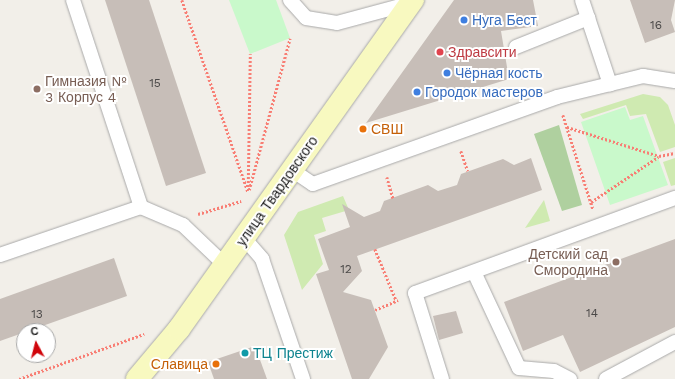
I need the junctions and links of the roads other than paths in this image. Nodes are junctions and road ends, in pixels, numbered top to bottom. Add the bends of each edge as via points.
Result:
1 (73, 0) edge
2 (290, 0) edge
3 (582, 0) edge
4 (412, 1) edge
5 (588, 18) junction
6 (516, 47) dead end
7 (675, 81) edge
8 (610, 84) junction
9 (292, 170) junction
10 (675, 198) edge
11 (141, 207) junction
12 (244, 238) junction
13 (0, 255) edge
14 (224, 265) junction
15 (474, 272) junction
16 (675, 342) edge
17 (138, 379) edge
18 (303, 379) edge
19 (442, 379) edge
20 (570, 379) edge
21 (606, 379) edge

1 - 11 lane
2 - 4 lane via 306,18 337,23
3 - 5 lane
4 - 9 street, улица Твардовского
5 - 6 lane
5 - 8 lane
7 - 8 lane via 643,76
8 - 9 lane via 557,97 313,184
9 - 12 street, улица Твардовского
10 - 15 lane
11 - 13 lane
11 - 14 lane via 183,225
12 - 14 street, улица Твардовского
12 - 18 lane via 262,259
14 - 17 street, улица Твардовского
15 - 19 lane via 415,293
15 - 20 lane via 519,368 554,371
16 - 21 lane

